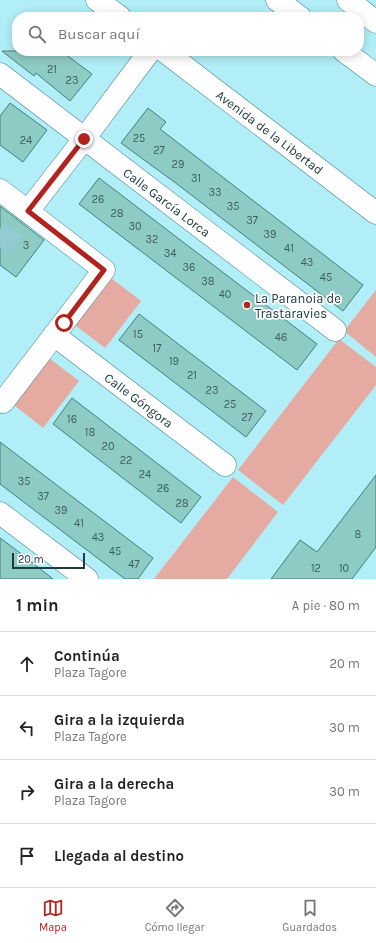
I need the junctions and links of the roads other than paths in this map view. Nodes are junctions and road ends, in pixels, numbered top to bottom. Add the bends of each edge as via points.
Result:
1 (97, 0) edge
2 (278, 0) edge
3 (348, 0) edge
4 (113, 12) edge
5 (294, 12) edge
6 (363, 12) edge
7 (364, 13) edge
8 (376, 22) edge
9 (146, 56) edge
10 (171, 56) edge
11 (351, 56) edge
12 (0, 74) edge
13 (376, 75) edge
14 (84, 139) junction
15 (0, 190) edge
16 (28, 211) junction
17 (376, 213) edge
18 (335, 330) dead end
19 (54, 335) junction
20 (0, 399) edge
21 (225, 465) dead end
22 (0, 513) edge
23 (86, 579) edge

1 - 4 main road
2 - 5 main road
3 - 6 main road
7 - 8 main road
9 - 14 main road
10 - 17 main road, Avenida de la Libertad
11 - 13 main road
12 - 14 main road, Calle García Lorca
14 - 16 main road
14 - 18 main road, Calle García Lorca
15 - 16 main road
16 - 19 main road via 104,270
19 - 20 main road via 4,402
19 - 21 main road, Calle Góngora
22 - 23 main road

